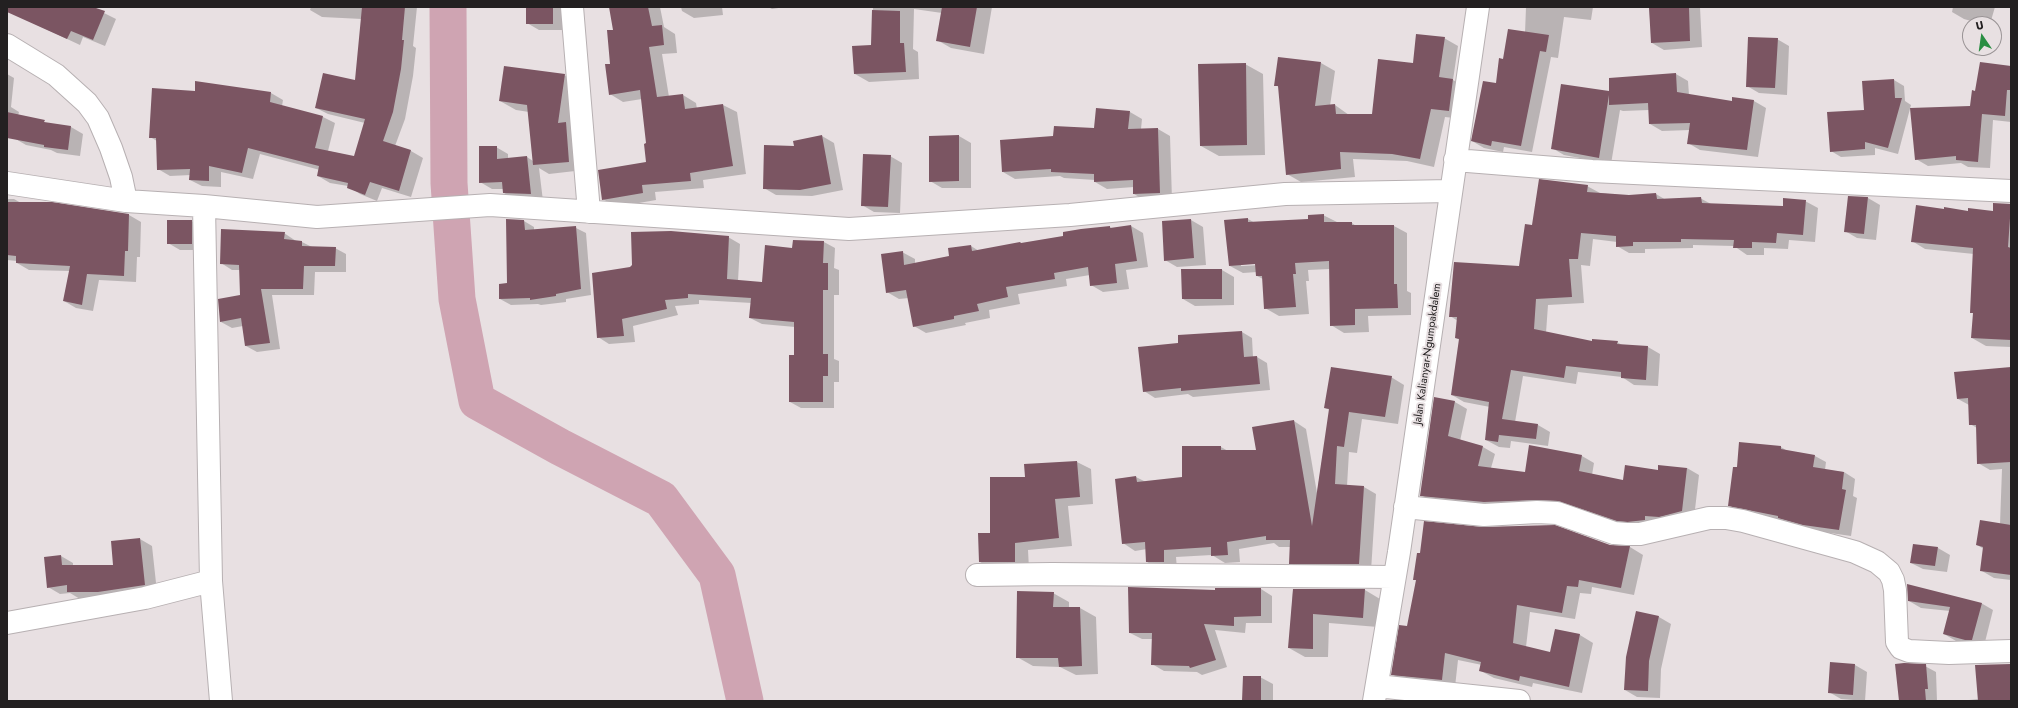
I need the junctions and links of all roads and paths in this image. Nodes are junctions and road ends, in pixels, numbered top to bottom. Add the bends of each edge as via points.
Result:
1 (572, 7) edge
2 (1478, 7) edge
3 (7, 45) edge
4 (1456, 160) junction
5 (7, 183) edge
6 (1451, 191) junction
7 (2011, 191) edge
8 (126, 201) junction
9 (204, 206) junction
10 (589, 212) junction
11 (1405, 507) junction
12 (977, 575) dead end
13 (1394, 577) junction
14 (211, 581) junction
15 (7, 623) edge
16 (2011, 651) edge
17 (1376, 693) edge
18 (221, 701) edge
19 (1519, 701) edge

1 - 10 street
2 - 4 street, Jalan Kalianyar-Ngumpakdalem
3 - 8 street via 56,75 87,103 98,118 111,148
4 - 6 street, Jalan Kalianyar-Ngumpakdalem
4 - 7 street via 1592,171
5 - 8 street
6 - 10 street via 1285,194 1070,215 849,228
6 - 11 street, Jalan Kalianyar-Ngumpakdalem
8 - 9 street
9 - 10 street via 317,217 427,208 490,206
9 - 14 street
11 - 13 street, Jalan Kalianyar-Ngumpakdalem
11 - 16 street via 1484,515 1556,513 1614,533 1627,534 1640,534 1709,518 1743,521 1855,552 1889,572 1893,580 1897,642 1901,648 1909,651 1949,653
12 - 13 street
13 - 17 street, Jalan Kalianyar-Ngumpakdalem
14 - 15 street via 145,598
14 - 18 street
17 - 19 street

